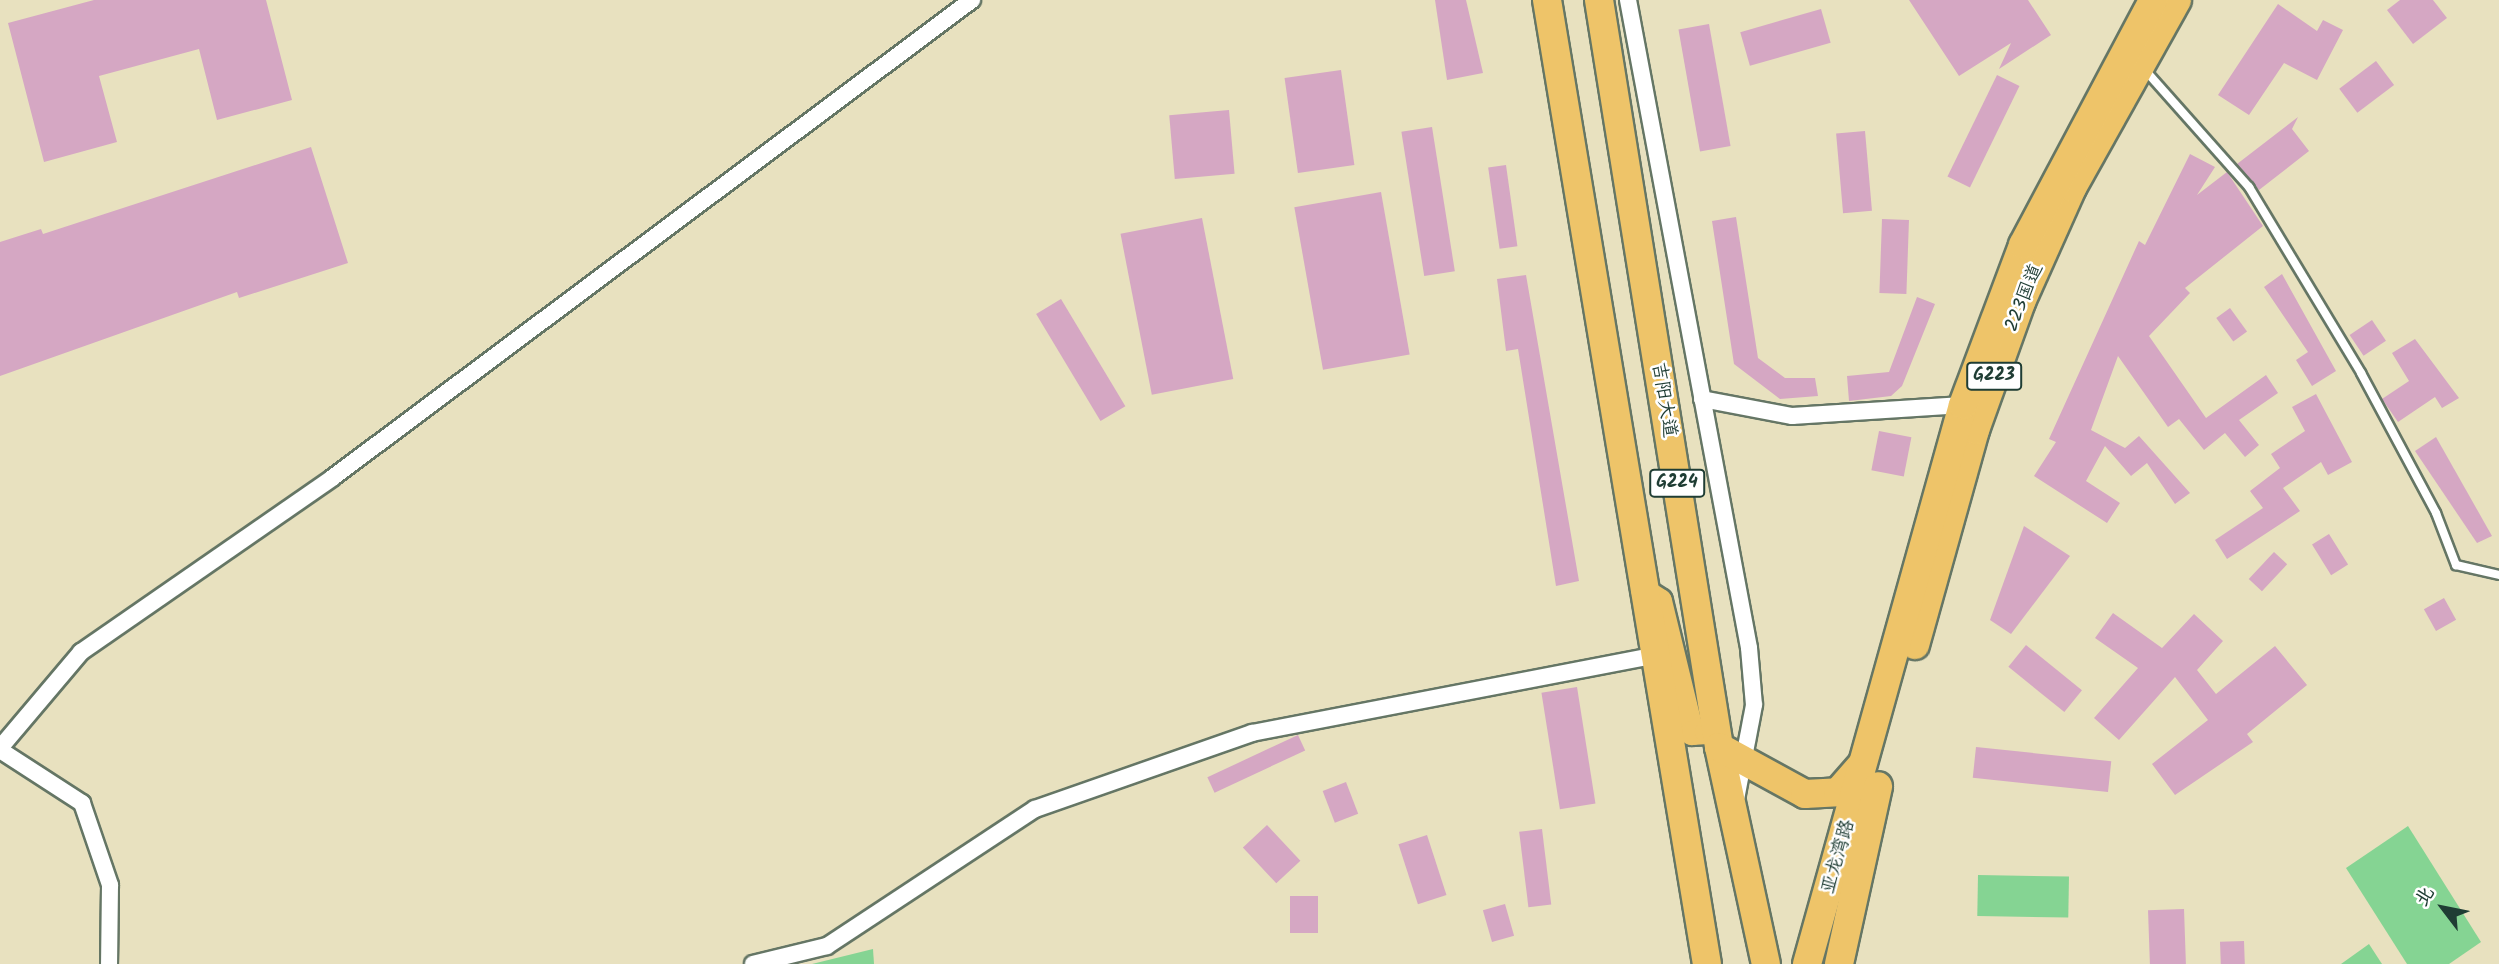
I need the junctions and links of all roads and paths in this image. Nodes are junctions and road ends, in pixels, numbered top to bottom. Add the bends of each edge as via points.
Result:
1 (972, 0) edge
2 (1547, 0) edge
3 (1599, 0) edge
4 (1628, 0) edge
5 (2153, 0) edge
6 (2177, 0) edge
7 (2138, 63) junction
8 (1702, 399) junction
9 (1963, 405) junction
10 (2499, 575) edge
11 (1643, 590) junction
12 (1653, 656) junction
13 (1717, 734) junction
14 (0, 749) edge
15 (1868, 750) junction
16 (1744, 761) junction
17 (1879, 779) joint
18 (1734, 808) junction
19 (109, 964) edge
20 (753, 964) edge
21 (1707, 964) edge
22 (1766, 964) edge
23 (1807, 964) edge
24 (1839, 964) edge

1 - 14 street via 332,478 81,652
2 - 11 highway, G224
3 - 13 highway, 吉阳大道 / G224
4 - 8 street
5 - 9 highway, 223国道 / G223 via 2023,245
6 - 7 highway, 223国道 / G223
7 - 10 lane via 2249,187 2361,373 2436,513 2456,565
7 - 17 highway, 223国道 / G223 via 2072,188 1984,404
8 - 9 street via 1792,416
8 - 16 street via 1749,648 1754,705
9 - 15 highway, 223国道 / G223
11 - 12 highway, G224
11 - 13 main road via 1660,601 1692,733
12 - 20 street via 1252,733 1035,809 827,946
12 - 21 highway, G224
13 - 16 highway
13 - 18 highway, 吉阳大道 / G224
14 - 19 street via 82,803 110,885
15 - 16 highway via 1855,780 1838,792 1805,794
15 - 23 highway, 亚龙湾路 / G223
16 - 18 street
17 - 24 highway, 亚龙湾路 / G223
18 - 22 highway, 吉阳大道 / G224

